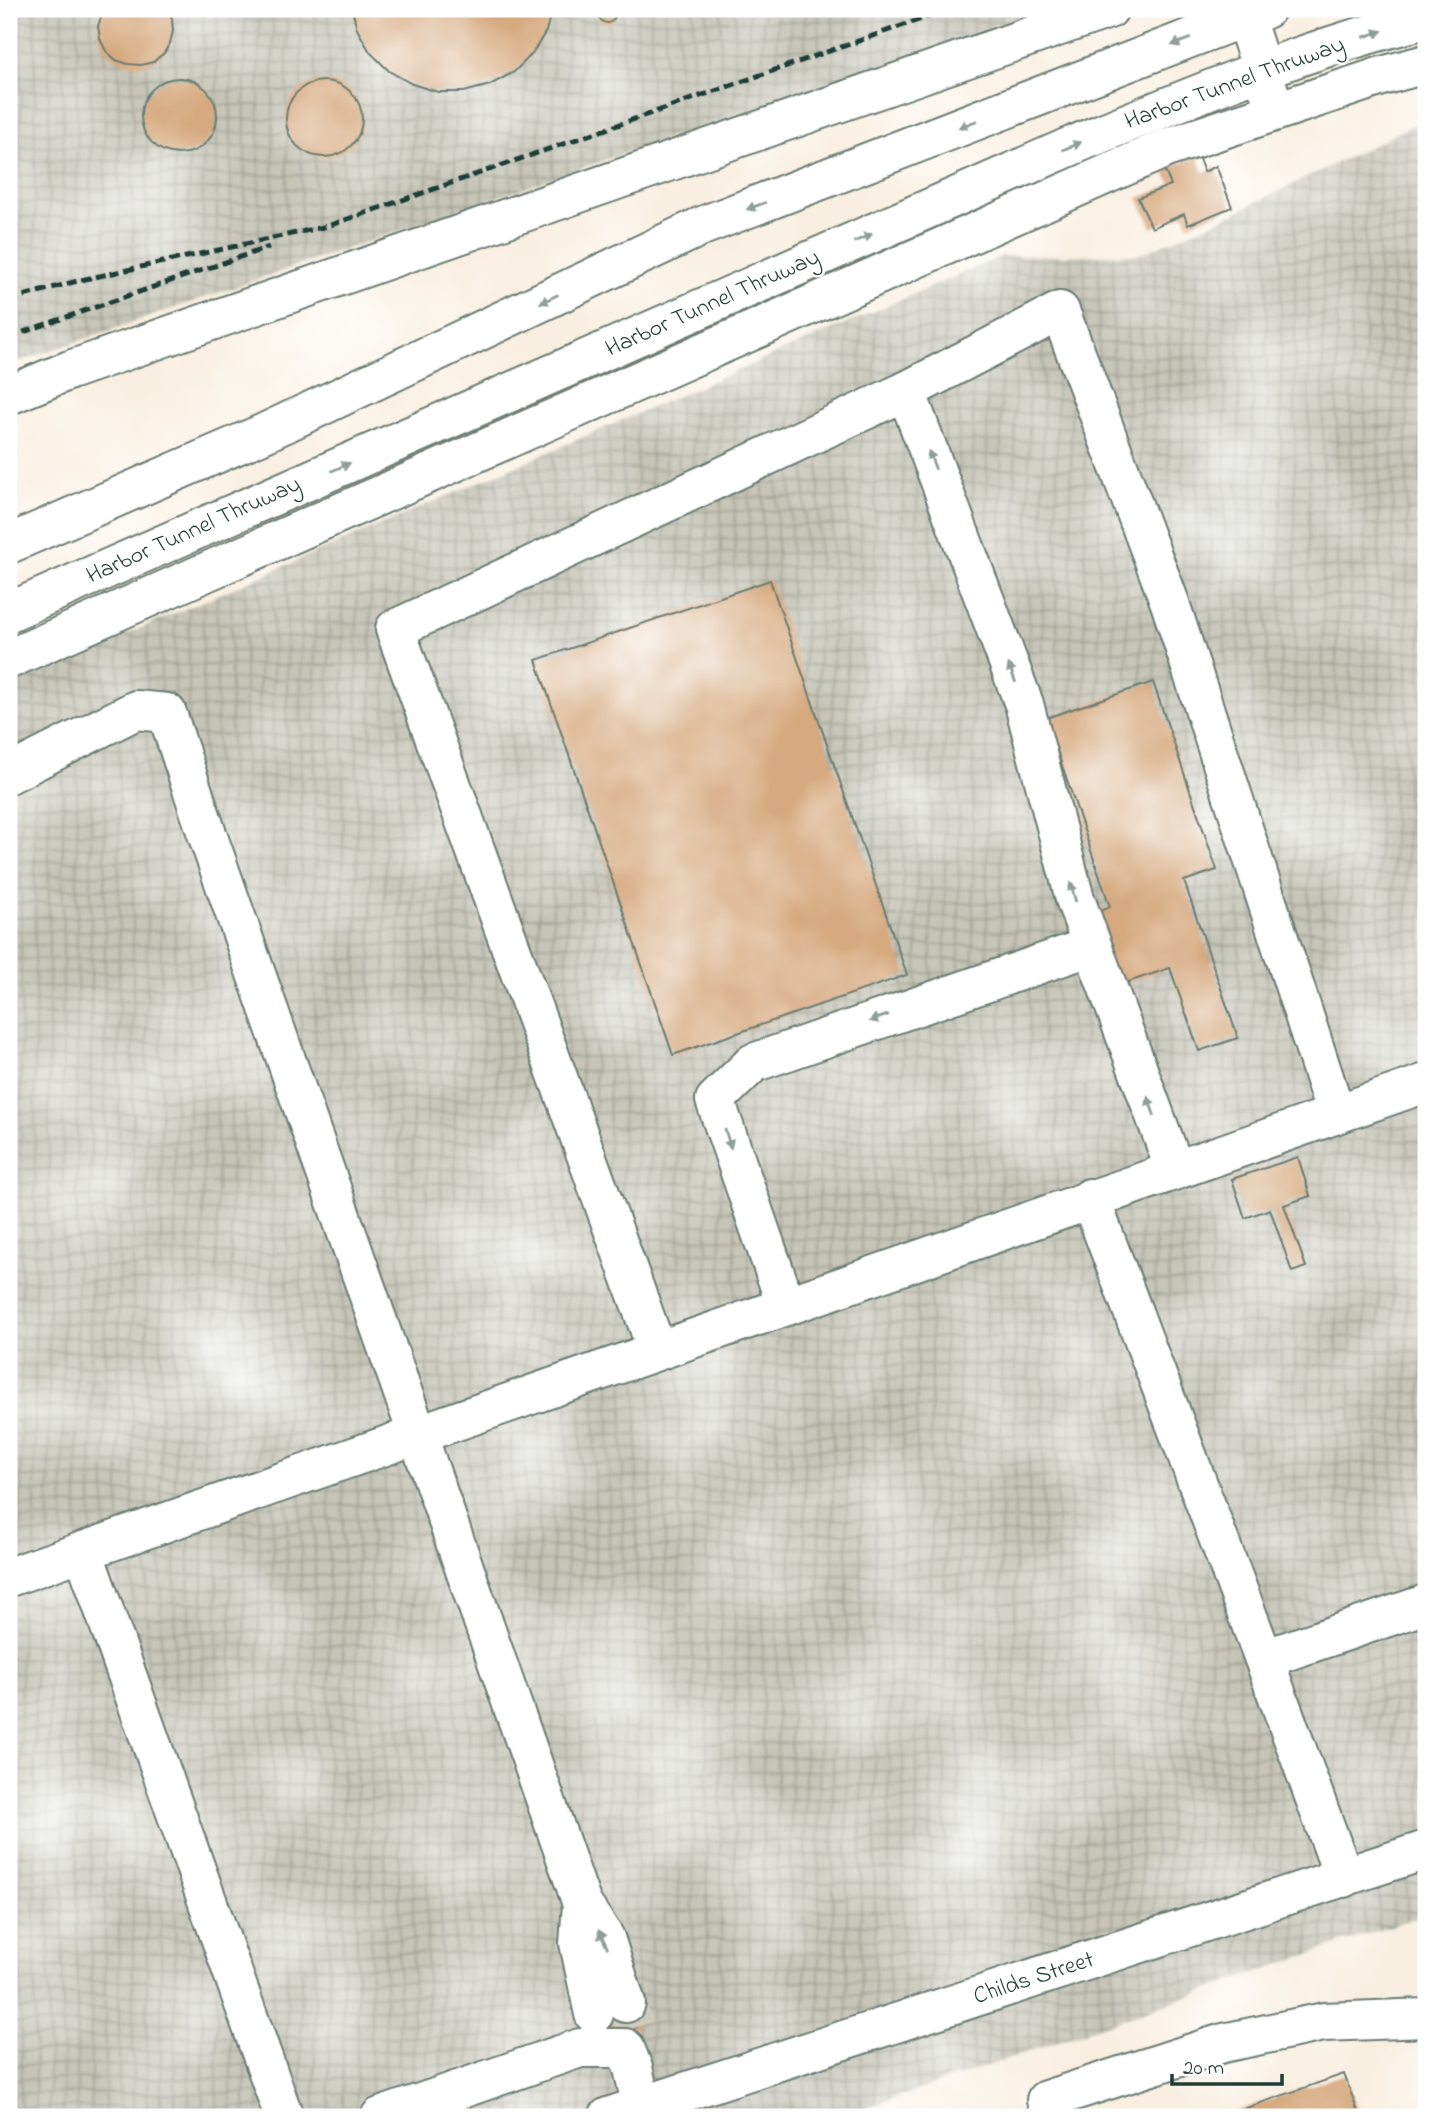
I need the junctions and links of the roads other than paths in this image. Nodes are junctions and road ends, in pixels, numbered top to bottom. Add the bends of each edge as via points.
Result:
1 (1109, 9) edge
2 (1251, 12) edge
3 (1426, 19) edge
4 (1426, 64) edge
5 (1262, 71) junction
6 (1276, 112) junction
7 (906, 391) junction
8 (9, 395) edge
9 (9, 544) edge
10 (9, 612) edge
11 (9, 659) edge
12 (9, 774) edge
13 (1092, 946) junction
14 (1426, 1083) edge
15 (1336, 1114) junction
16 (1175, 1170) junction
17 (1090, 1198) junction
18 (786, 1305) junction
19 (657, 1350) junction
20 (418, 1434) junction
21 (83, 1551) junction
22 (9, 1577) edge
23 (1426, 1604) edge
24 (1264, 1659) junction
25 (1426, 1850) edge
26 (1344, 1878) junction
27 (1426, 2018) edge
28 (617, 2026) junction
29 (631, 2114) edge
30 (284, 2117) edge
31 (380, 2117) edge
32 (1053, 2117) edge

1 - 8 main road via 83,365
2 - 5 main road
2 -> 9 main road via 702,226 262,434
5 -> 3 main road, Harbor Tunnel Thruway
4 - 6 main road
5 - 6 main road
10 -> 5 main road, Harbor Tunnel Thruway via 1076,144
6 - 11 main road via 1166,148
13 -> 7 main road via 1075,899 1024,705
7 - 15 main road via 1060,311 1170,603
7 - 19 main road via 395,629
12 - 20 main road via 136,710 167,712
16 -> 13 main road
13 -> 18 main road via 752,1063 715,1100
14 - 15 main road
15 - 16 main road
16 - 17 main road
17 - 18 main road
17 - 24 main road
18 - 19 main road
19 - 20 main road
20 - 21 main road
20 - 28 main road via 582,1904 605,1938
21 - 22 main road
21 - 30 main road
23 - 24 main road
24 - 26 main road
25 - 26 main road, Childs Street
26 - 29 main road, Childs Street
27 - 32 main road via 1324,2022 1223,2043 1046,2100
28 - 29 main road via 633,2068
28 - 31 main road via 580,2048

